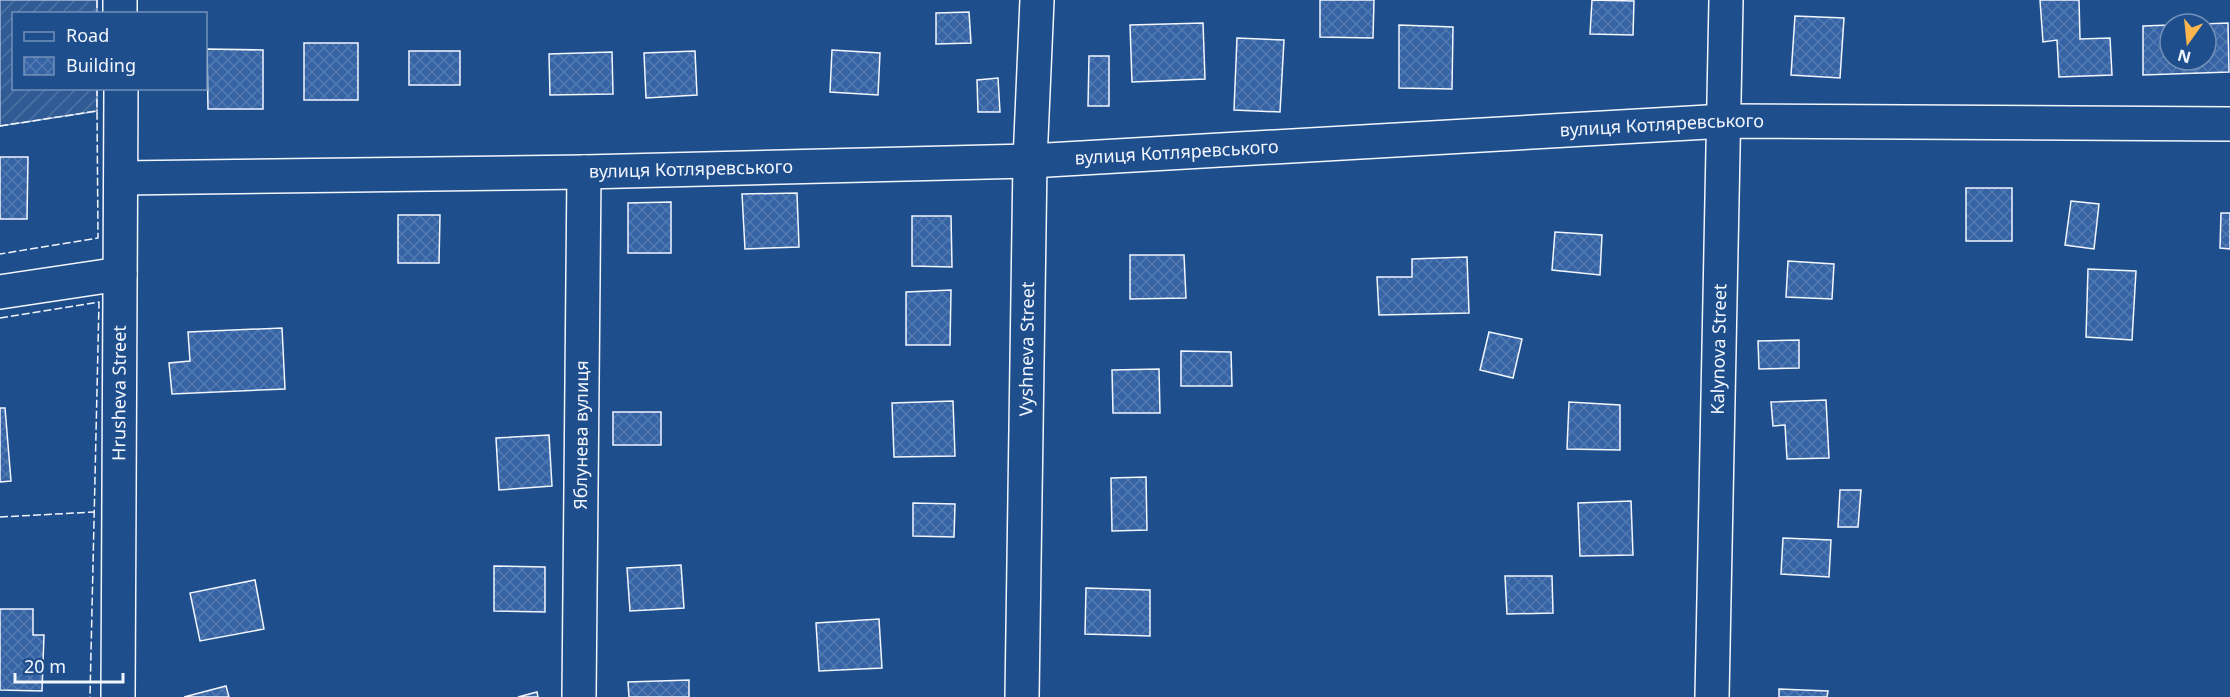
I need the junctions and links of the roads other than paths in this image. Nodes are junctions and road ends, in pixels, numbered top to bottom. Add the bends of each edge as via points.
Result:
1 (1037, 0) edge
2 (1726, 0) edge
3 (121, 90) edge
4 (1725, 121) junction
5 (2230, 124) edge
6 (1030, 160) junction
7 (584, 172) junction
8 (121, 178) junction
9 (120, 274) junction
10 (0, 292) edge
11 (118, 697) edge
12 (579, 697) edge
13 (1022, 697) edge
14 (1712, 697) edge

1 - 6 street, Vyshneva Street
2 - 4 street, Kalynova Street
3 - 8 street, Hrusheva Street
4 - 5 street, вулиця Котляревського
4 - 6 street, вулиця Котляревського
4 - 14 street, Kalynova Street
6 - 7 street, вулиця Котляревського
6 - 13 street, Vyshneva Street
7 - 8 street, вулиця Котляревського
7 - 12 street, Яблунева вулиця
8 - 9 street, Hrusheva Street
9 - 10 street
9 - 11 street, Hrusheva Street

